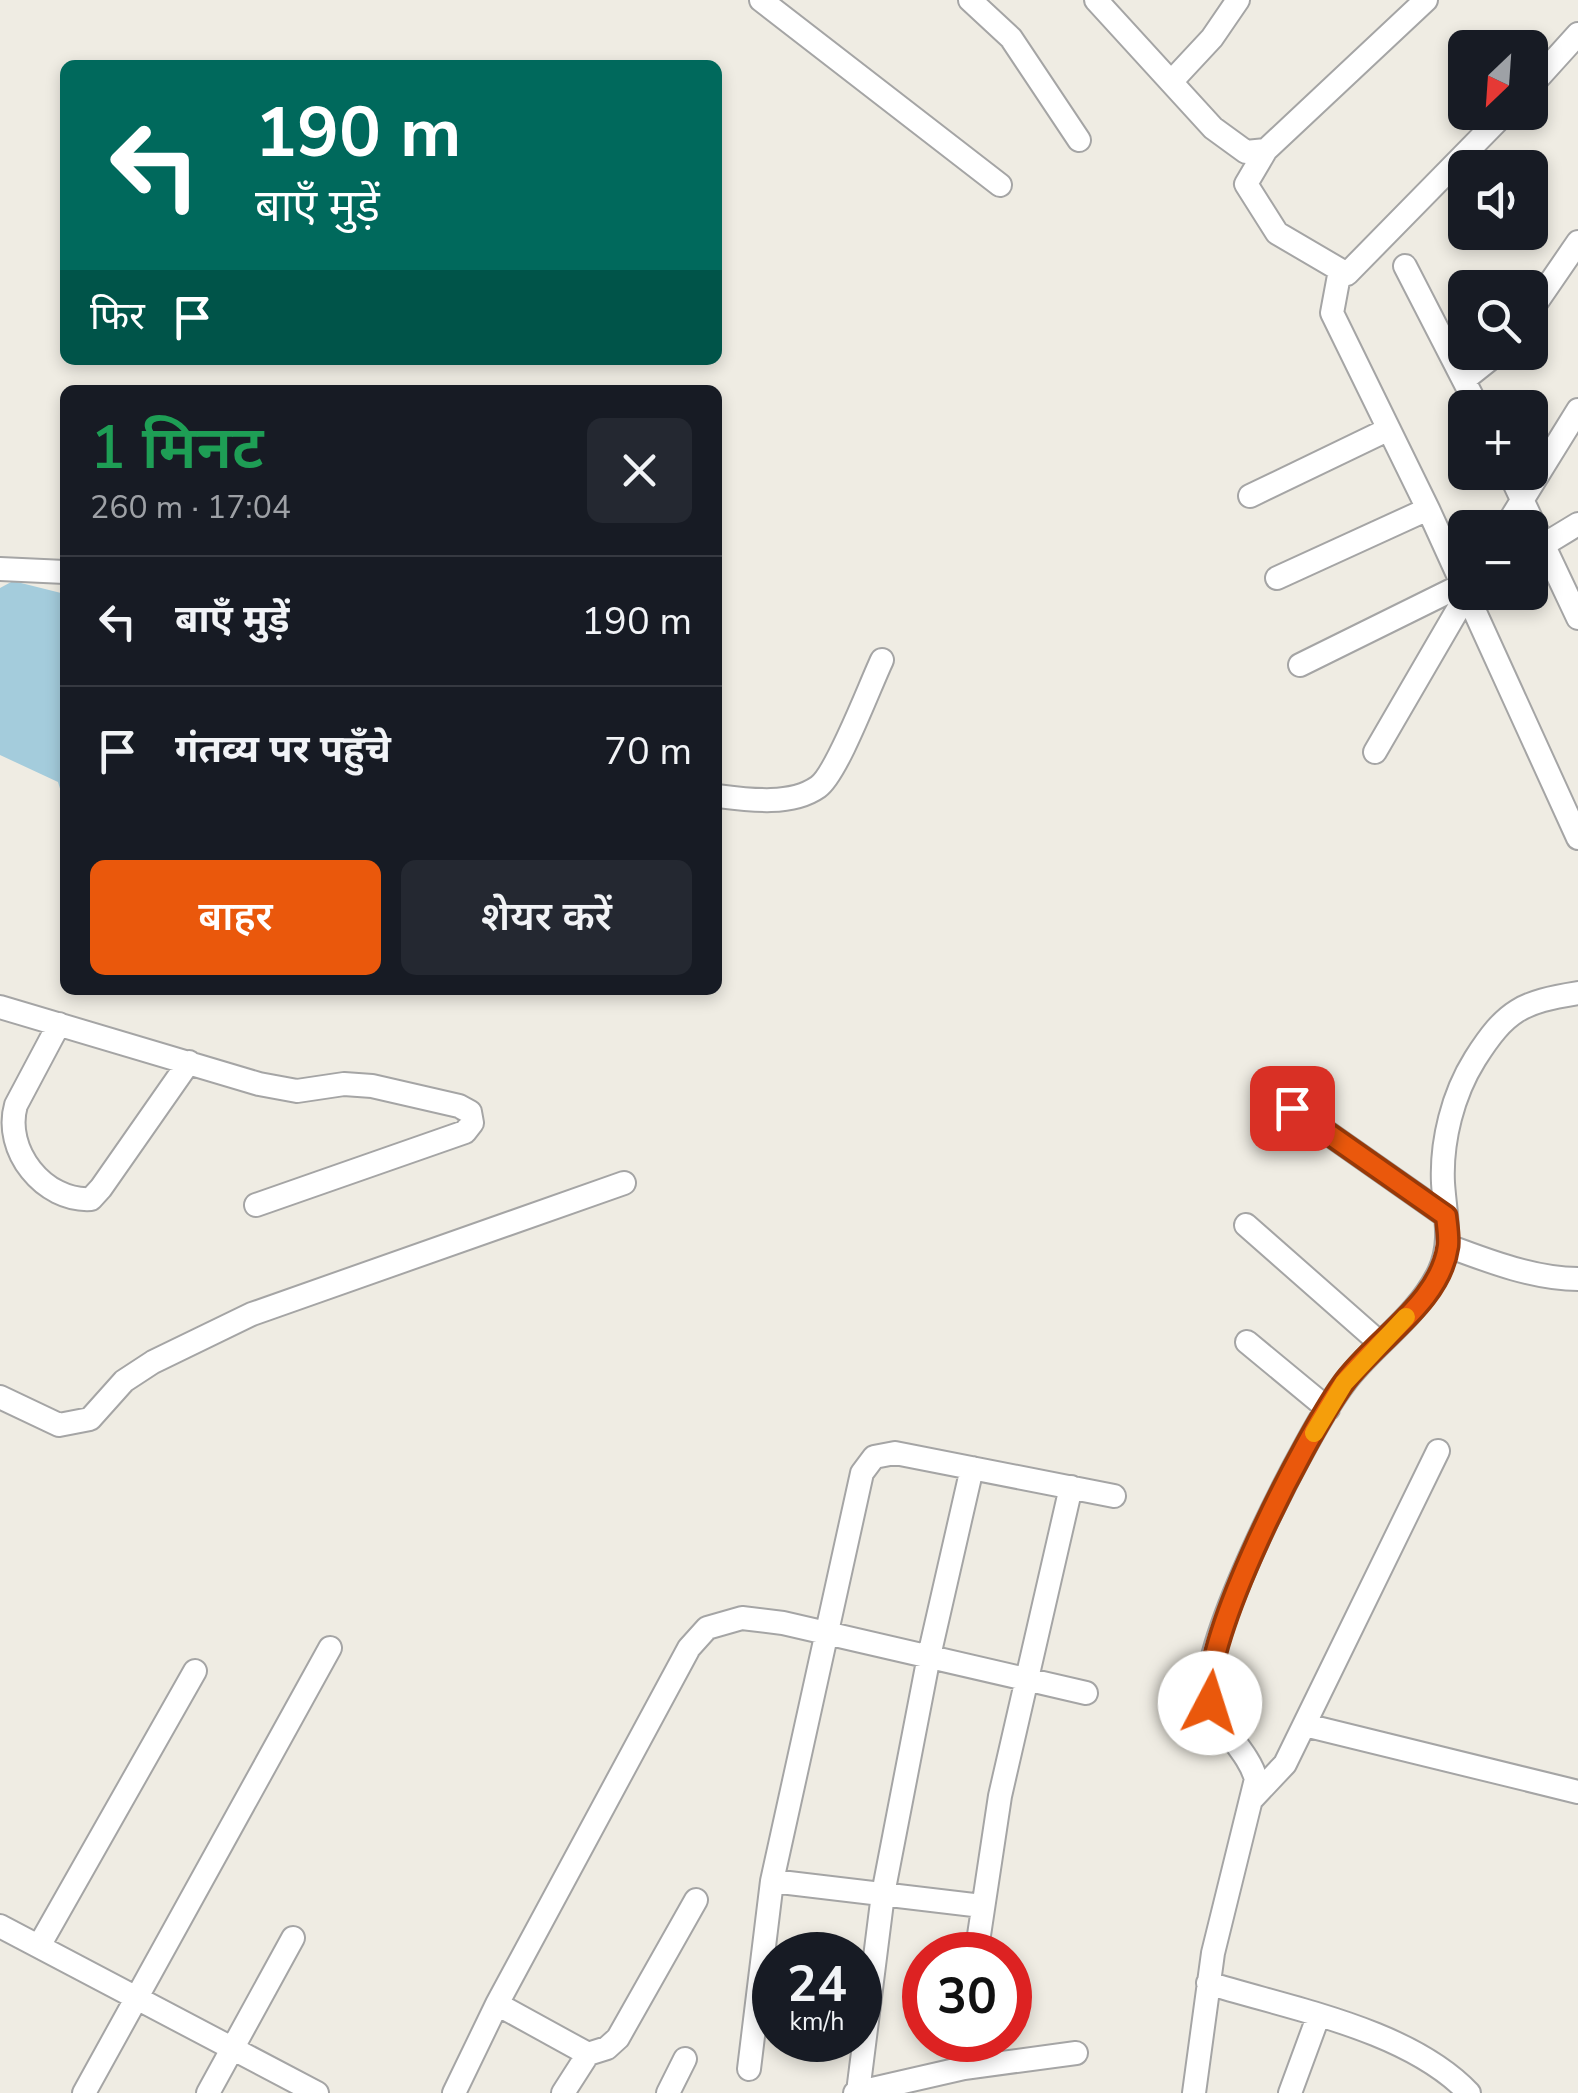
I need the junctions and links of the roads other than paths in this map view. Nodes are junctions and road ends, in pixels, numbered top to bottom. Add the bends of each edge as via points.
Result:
1 (761, 0) edge
2 (970, 0) edge
3 (1096, 0) edge
4 (1238, 0) edge
5 (1426, 0) edge
6 (1578, 34) edge
7 (1548, 66) edge
8 (1171, 82) junction
9 (1488, 130) edge
10 (1079, 140) dead end
11 (1266, 150) junction
12 (1000, 185) dead end
13 (1578, 242) edge
14 (1404, 266) dead end
15 (1340, 270) junction
16 (1548, 286) edge
17 (1476, 370) edge
18 (1465, 379) junction
19 (1470, 390) edge
20 (1578, 410) edge
21 (1386, 430) junction
22 (1517, 490) edge
23 (1250, 496) dead end
24 (1522, 500) junction
25 (1428, 509) junction
26 (1516, 510) edge
27 (1527, 510) edge
28 (1578, 524) edge
29 (1548, 542) edge
30 (1548, 551) edge
31 (1448, 553) edge
32 (0, 569) edge
33 (60, 572) edge
34 (1278, 578) dead end
35 (1448, 599) edge
36 (1454, 610) edge
37 (1474, 610) edge
38 (1578, 618) edge
39 (882, 660) dead end
40 (1300, 665) dead end
41 (1375, 752) dead end
42 (722, 796) edge
43 (1578, 838) edge
44 (1578, 993) edge
45 (0, 1007) edge
46 (59, 1024) junction
47 (189, 1062) junction
48 (1292, 1108) dead end
49 (624, 1184) dead end
50 (256, 1206) dead end
51 (1446, 1216) junction
52 (1246, 1225) dead end
53 (1448, 1246) junction
54 (1578, 1280) edge
55 (1247, 1342) dead end
56 (1380, 1343) junction
57 (0, 1397) edge
58 (1328, 1409) junction
59 (1438, 1451) dead end
60 (972, 1468) junction
61 (1072, 1487) junction
62 (1114, 1496) dead end
63 (828, 1633) junction
64 (330, 1648) dead end
65 (930, 1656) junction
66 (194, 1670) dead end
67 (1026, 1680) junction
68 (1086, 1693) dead end
69 (1306, 1725) junction
70 (1578, 1792) edge
71 (1251, 1799) junction
72 (772, 1881) junction
73 (882, 1894) junction
74 (696, 1900) dead end
75 (982, 1906) junction
76 (0, 1926) edge
77 (979, 1932) edge
78 (293, 1938) dead end
79 (39, 1946) junction
80 (1208, 1983) junction
81 (136, 1998) junction
82 (496, 2004) junction
83 (1318, 2017) junction
84 (233, 2048) junction
85 (1076, 2053) dead end
86 (588, 2054) junction
87 (684, 2059) dead end
88 (965, 2062) edge
89 (964, 2068) junction
90 (749, 2069) dead end
91 (856, 2092) edge
92 (84, 2093) edge
93 (208, 2093) edge
94 (317, 2093) edge
95 (454, 2093) edge
96 (562, 2093) edge
97 (668, 2093) edge
98 (1194, 2093) edge
99 (1290, 2093) edge
100 (1468, 2093) edge

1 - 12 street
2 - 10 street via 1011,38
3 - 8 street
4 - 8 street
5 - 11 street
6 - 7 street
8 - 11 street via 1231,143 1246,152
9 - 15 street via 1347,274
11 - 15 street via 1246,184 1277,234
13 - 16 street
14 - 18 street
15 - 21 street via 1332,313
17 - 18 street
18 - 19 street
20 - 24 street
21 - 23 street
21 - 25 street
22 - 24 street
24 - 26 street
24 - 27 street
25 - 31 street
25 - 34 street
28 - 29 street
30 - 38 street
32 - 33 street
35 - 40 street
36 - 41 street
37 - 43 street
39 - 42 street via 826,780 802,795 774,800
44 - 51 street via 1515,1010 1476,1056 1445,1146
45 - 46 street
46 - 47 street
46 - 47 street via 16,1105 14,1140 44,1182 76,1200 91,1199 101,1188
47 - 50 street via 297,1091 372,1086 470,1112 465,1132
48 - 51 street
49 - 57 street via 252,1314 153,1362 124,1381 90,1419 58,1425
51 - 53 street
52 - 56 street
53 - 54 street
53 - 56 street via 1426,1296
55 - 58 street
56 - 58 street
58 - 71 street via 1256,1548 1222,1628 1208,1686 1210,1703 1251,1763
59 - 69 street
60 - 61 street
60 - 63 street via 895,1453 874,1457 862,1473
60 - 65 street
61 - 62 street
61 - 67 street
63 - 65 street
63 - 72 street
63 - 82 street via 742,1618 707,1628 689,1648
64 - 81 street
65 - 67 street
65 - 73 street
66 - 79 street
67 - 68 street
67 - 75 street
69 - 70 street
69 - 71 street via 1285,1764
71 - 80 street
72 - 73 street
72 - 90 street
73 - 75 street
73 - 91 street
74 - 86 street via 618,2038
75 - 77 street
76 - 79 street
78 - 84 street
79 - 81 street
80 - 83 street
80 - 98 street
81 - 84 street
81 - 92 street
82 - 86 street
82 - 95 street
83 - 99 street
83 - 100 street via 1419,2052
84 - 93 street
84 - 94 street
85 - 89 street
86 - 96 street
87 - 97 street
88 - 89 street
89 - 91 street

